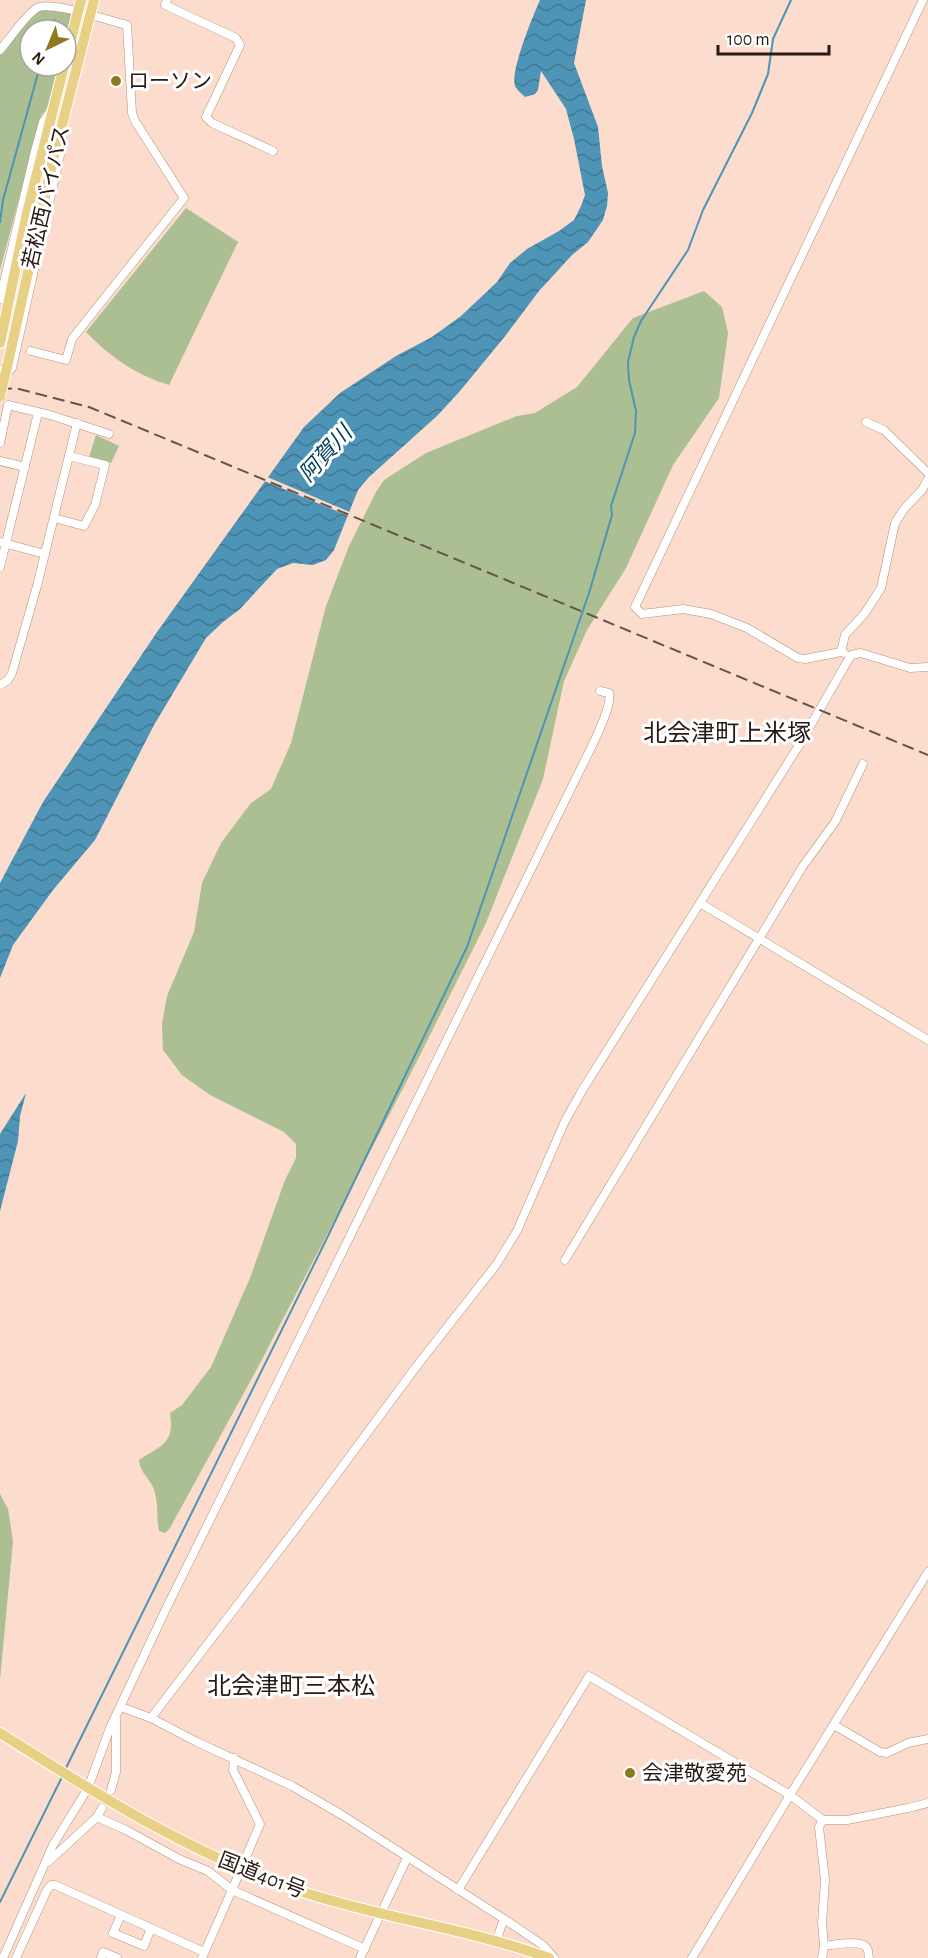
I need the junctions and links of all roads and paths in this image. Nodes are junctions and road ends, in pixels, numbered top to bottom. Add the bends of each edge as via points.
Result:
1 (81, 0) edge
2 (94, 0) edge
3 (167, 0) edge
4 (923, 0) edge
5 (78, 12) junction
6 (90, 15) junction
7 (76, 18) edge
8 (0, 50) edge
9 (61, 78) edge
10 (54, 106) junction
11 (273, 151) dead end
12 (0, 299) edge
13 (0, 343) edge
14 (31, 351) dead end
15 (4, 369) edge
16 (0, 396) edge
17 (38, 413) junction
18 (866, 422) dead end
19 (77, 423) junction
20 (109, 434) dead end
21 (0, 443) edge
22 (69, 456) junction
23 (0, 461) edge
24 (25, 467) junction
25 (928, 472) edge
26 (928, 479) edge
27 (54, 518) junction
28 (3, 543) edge
29 (45, 554) junction
30 (0, 567) edge
31 (841, 652) junction
32 (851, 655) junction
33 (928, 667) edge
34 (0, 685) edge
35 (600, 691) dead end
36 (863, 764) dead end
37 (700, 903) junction
38 (758, 939) junction
39 (928, 1041) edge
40 (565, 1260) dead end
41 (928, 1572) edge
42 (121, 1707) junction
43 (116, 1717) junction
44 (151, 1718) junction
45 (834, 1725) junction
46 (0, 1732) edge
47 (928, 1738) edge
48 (234, 1758) junction
49 (85, 1786) junction
50 (111, 1791) dead end
51 (790, 1795) junction
52 (928, 1803) edge
53 (102, 1808) dead end
54 (97, 1817) junction
55 (823, 1820) junction
56 (407, 1858) junction
57 (42, 1868) junction
58 (241, 1868) junction
59 (232, 1890) junction
60 (458, 1890) junction
61 (380, 1913) junction
62 (121, 1915) junction
63 (504, 1919) junction
64 (151, 1928) junction
65 (496, 1941) junction
66 (824, 1946) junction
67 (364, 1949) junction
68 (203, 1955) edge
69 (3, 1958) edge
70 (16, 1958) edge
71 (100, 1958) edge
72 (117, 1958) edge
73 (360, 1958) edge
74 (549, 1958) edge
75 (554, 1958) edge
76 (692, 1958) edge
77 (822, 1958) edge
78 (869, 1958) edge

1 - 5 highway
2 - 6 highway, 若松西バイパス
3 - 11 street via 165,5 236,38 240,45 206,117
4 - 31 street via 635,607 642,614 683,609 728,620 798,658
5 - 6 street
5 - 7 highway
5 - 8 street via 49,5 37,8
6 - 14 street via 127,25 132,113 184,198 72,339 66,360
6 - 15 highway, 若松西バイパス
9 - 10 highway, 若松西バイパス
10 - 12 street via 43,122
10 - 13 highway, 若松西バイパス
15 - 16 highway, 若松西バイパス, bridge
17 - 19 street
17 - 21 street via 8,405
17 - 24 street
18 - 25 street via 884,430
19 - 20 street
19 - 22 street
22 - 27 street
22 - 27 street via 105,465 95,506 84,526
23 - 24 street
24 - 28 street
26 - 31 street via 894,523 881,588 845,635
27 - 29 street
28 - 29 street
28 - 30 street
29 - 34 street via 12,673
31 - 32 street
32 - 33 street via 861,653 910,668
32 - 37 street
35 - 42 street via 609,693 610,698 584,764
36 - 38 street via 835,822
37 - 38 street
37 - 44 street via 583,1089 517,1231 496,1265
38 - 39 street
38 - 40 street
41 - 45 street
42 - 43 street
42 - 44 street
43 - 49 street
43 - 50 street via 116,1772
44 - 48 street
45 - 47 street via 886,1753
45 - 51 street
46 - 49 highway, 国道401号
48 - 56 street via 292,1786
48 - 58 street via 233,1770 260,1824
49 - 57 street
49 - 58 highway, 国道401号 via 182,1842
51 - 55 street
51 - 60 street via 589,1676
51 - 76 street
52 - 55 street via 847,1820
53 - 54 street
54 - 57 street
54 - 59 street via 208,1871
55 - 66 street via 819,1827 825,1880
56 - 60 street
56 - 61 street
57 - 69 street
58 - 59 street
58 - 61 highway, 国道401号 via 307,1893
59 - 67 street
59 - 68 street
60 - 63 street
61 - 65 highway, 国道401号
61 - 67 street
62 - 64 street
62 - 64 street via 113,1933 144,1946
62 - 70 street via 51,1885
63 - 65 street
63 - 75 street via 544,1946
64 - 68 street
65 - 74 highway, 国道401号
66 - 77 street
66 - 78 street via 864,1945
67 - 73 street
71 - 72 street via 103,1952

